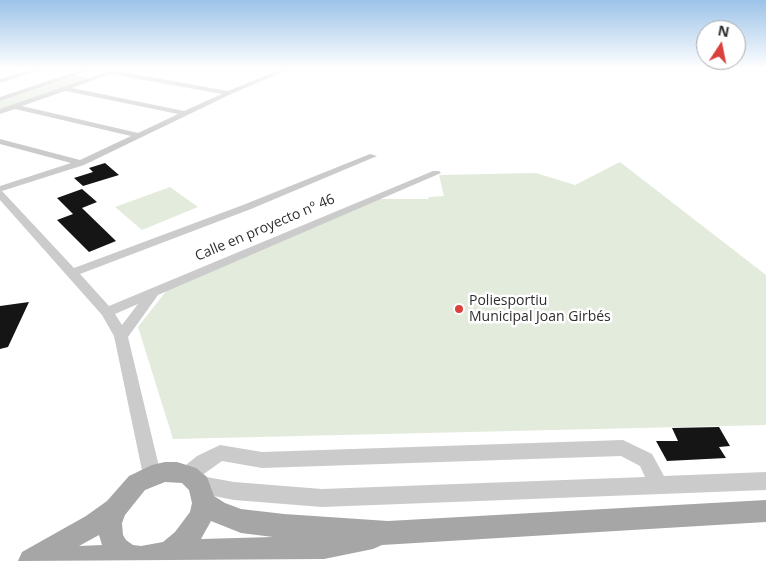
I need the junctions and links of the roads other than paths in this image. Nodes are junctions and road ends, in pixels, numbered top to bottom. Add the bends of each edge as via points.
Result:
1 (51, 94) edge
2 (91, 94) edge
3 (229, 94) edge
4 (16, 106) junction
5 (0, 112) edge
6 (186, 114) junction
7 (140, 136) junction
8 (0, 141) edge
9 (373, 156) dead end
10 (81, 163) junction
11 (436, 173) dead end
12 (0, 190) edge
13 (0, 194) edge
14 (72, 273) junction
15 (153, 293) junction
16 (107, 312) junction
17 (121, 336) junction
18 (152, 475) junction
19 (766, 481) edge
20 (659, 485) junction
21 (197, 487) junction
22 (115, 509) junction
23 (766, 511) edge
24 (388, 533) junction
25 (171, 550) junction
26 (128, 556) junction
27 (31, 561) edge
28 (40, 561) edge

1 - 4 street
2 - 6 street
3 - 6 street
4 - 5 street
4 - 7 street
6 - 7 street
7 - 10 street
8 - 10 street
9 - 14 street
10 - 12 street
11 - 15 street, Calle en proyecto nº 46
13 - 14 street
14 - 16 street
15 - 16 street, Calle en proyecto nº 46
15 - 17 street
16 - 17 street
17 - 18 street
18 - 21 main road via 177,472
18 - 22 main road via 124,495
19 - 20 street
20 - 21 street via 322,498
20 - 21 street via 646,460 623,448 262,460 220,453 203,462
21 - 24 main road via 218,512 241,521
21 - 25 main road via 201,516 184,541
22 - 26 main road via 110,523 111,537 117,549
22 - 27 main road
23 - 24 main road
24 - 25 main road via 324,547
25 - 26 main road via 149,558
26 - 28 main road

